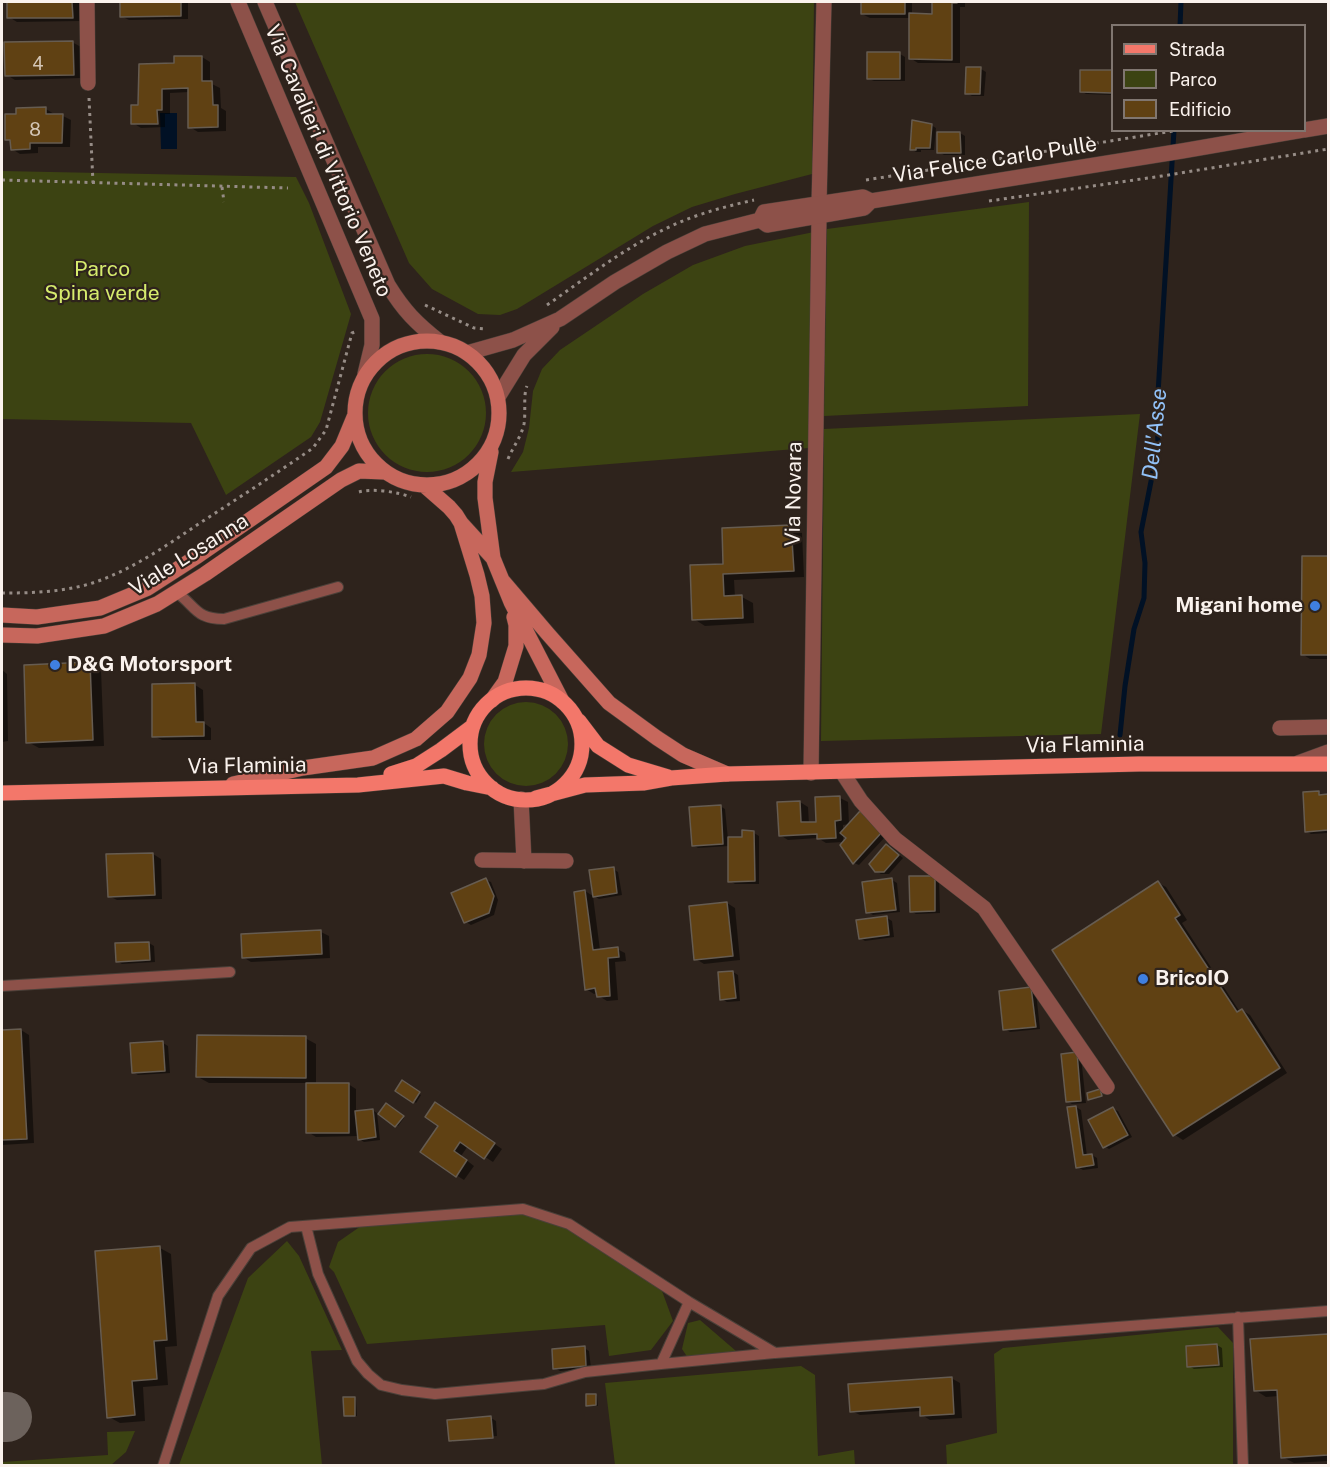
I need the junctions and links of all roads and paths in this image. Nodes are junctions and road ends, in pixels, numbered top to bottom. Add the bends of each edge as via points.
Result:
1 (87, 2) edge
2 (238, 2) edge
3 (265, 2) edge
4 (824, 2) edge
5 (88, 83) joint
6 (1329, 126) edge
7 (1306, 130) edge
8 (1170, 132) edge
9 (1293, 132) edge
10 (1165, 133) dead end
11 (1329, 149) edge
12 (2, 180) edge
13 (93, 183) junction
14 (222, 186) junction
15 (288, 188) dead end
16 (985, 201) dead end
17 (224, 202) dead end
18 (819, 210) junction
19 (560, 320) junction
20 (352, 333) dead end
21 (440, 342) junction
22 (467, 353) junction
23 (366, 374) junction
24 (528, 383) dead end
25 (498, 397) junction
26 (354, 417) junction
27 (494, 438) junction
28 (507, 462) dead end
29 (384, 472) junction
30 (425, 486) junction
31 (357, 492) dead end
32 (417, 499) dead end
33 (461, 523) junction
34 (493, 558) junction
35 (502, 580) junction
36 (338, 586) dead end
37 (176, 592) junction
38 (2, 593) edge
39 (511, 602) junction
40 (2, 615) edge
41 (2, 635) edge
42 (492, 700) junction
43 (566, 706) junction
44 (473, 726) junction
45 (1329, 727) edge
46 (1280, 728) dead end
47 (1329, 752) edge
48 (1295, 764) junction
49 (1329, 764) edge
50 (842, 772) junction
51 (811, 773) junction
52 (727, 774) junction
53 (670, 778) junction
54 (358, 785) junction
55 (217, 788) junction
56 (492, 788) junction
57 (2, 793) edge
58 (528, 799) junction
59 (482, 860) dead end
60 (524, 861) junction
61 (566, 861) dead end
62 (230, 972) dead end
63 (2, 986) edge
64 (1107, 1087) dead end
65 (306, 1226) junction
66 (690, 1302) junction
67 (1329, 1311) edge
68 (1238, 1317) junction
69 (775, 1353) junction
70 (661, 1364) junction
71 (163, 1466) edge
72 (1244, 1466) edge

1 - 5 street
2 - 23 street, Via Cavalieri di Vittorio Veneto via 372,318
3 - 21 street, Via Cavalieri di Vittorio Veneto via 388,285 407,313
4 - 18 street, Via Novara
5 - 13 path
6 - 7 street, Via Felice Carlo Pullè
8 - 10 path
9 - 18 street, Via Felice Carlo Pullè via 871,201 862,197
11 - 16 path
12 - 13 path
13 - 14 path
14 - 15 path
14 - 17 path
18 - 19 street, Via Felice Carlo Pullè via 764,212 760,220 705,234 615,282
18 - 51 street, Via Novara
19 - 22 street, Via Felice Carlo Pullè via 513,340
19 - 25 street, Via Felice Carlo Pullè via 524,355
20 - 38 path via 326,430 313,448 152,555 100,581 75,588
21 - 22 main road, Via Cavalieri di Vittorio Veneto
21 - 23 main road, Via Cavalieri di Vittorio Veneto via 426,340 398,346
22 - 25 main road, Via Cavalieri di Vittorio Veneto via 487,372
23 - 26 main road, Via Cavalieri di Vittorio Veneto via 356,394
24 - 28 path via 524,422
25 - 27 main road, Via Cavalieri di Vittorio Veneto
26 - 29 main road, Via Cavalieri di Vittorio Veneto via 366,453
26 - 40 main road, Viale Losanna via 342,446 326,467 148,588 100,608 37,617
27 - 30 main road, Via Cavalieri di Vittorio Veneto via 482,460 462,476
27 - 34 main road via 484,482
29 - 30 main road, Via Cavalieri di Vittorio Veneto
29 - 37 main road, Viale Losanna via 359,471 341,480
30 - 33 main road
31 - 32 path via 386,492
33 - 34 main road
33 - 55 main road via 482,596 484,623 479,655 470,678 447,712 416,739 373,758 303,768
34 - 35 main road
35 - 39 main road
35 - 52 main road via 609,703 683,755
36 - 37 lane via 224,619 204,616
37 - 41 main road, Viale Losanna via 104,626 37,636
39 - 42 main road via 516,646 505,682
39 - 43 main road
42 - 43 main road via 511,690 533,688 554,695
42 - 44 main road
43 - 53 main road, Via Flaminia via 598,746 628,765
43 - 58 main road via 580,731 578,764 557,790
44 - 54 main road via 416,766
44 - 56 main road via 470,746 474,765
45 - 46 street
47 - 48 street
48 - 49 main road, Via Flaminia
48 - 50 main road, Via Flaminia
50 - 51 main road, Via Flaminia
50 - 64 street via 861,801 895,839 984,908
51 - 52 main road, Via Flaminia
52 - 53 main road, Via Flaminia
53 - 58 main road, Via Flaminia via 585,785
54 - 55 main road, Via Flaminia
54 - 56 main road, Via Flaminia via 444,776
55 - 57 main road, Via Flaminia
56 - 58 main road, Via Flaminia via 501,794
58 - 60 street
59 - 60 street
60 - 61 street
62 - 63 lane
65 - 66 lane via 523,1209 569,1224
65 - 70 lane via 318,1274 357,1361 381,1385 435,1394 544,1384 585,1372
65 - 71 lane via 290,1227 251,1248 218,1296
66 - 69 lane
66 - 70 lane
67 - 68 lane
68 - 69 lane
68 - 72 lane
69 - 70 lane

